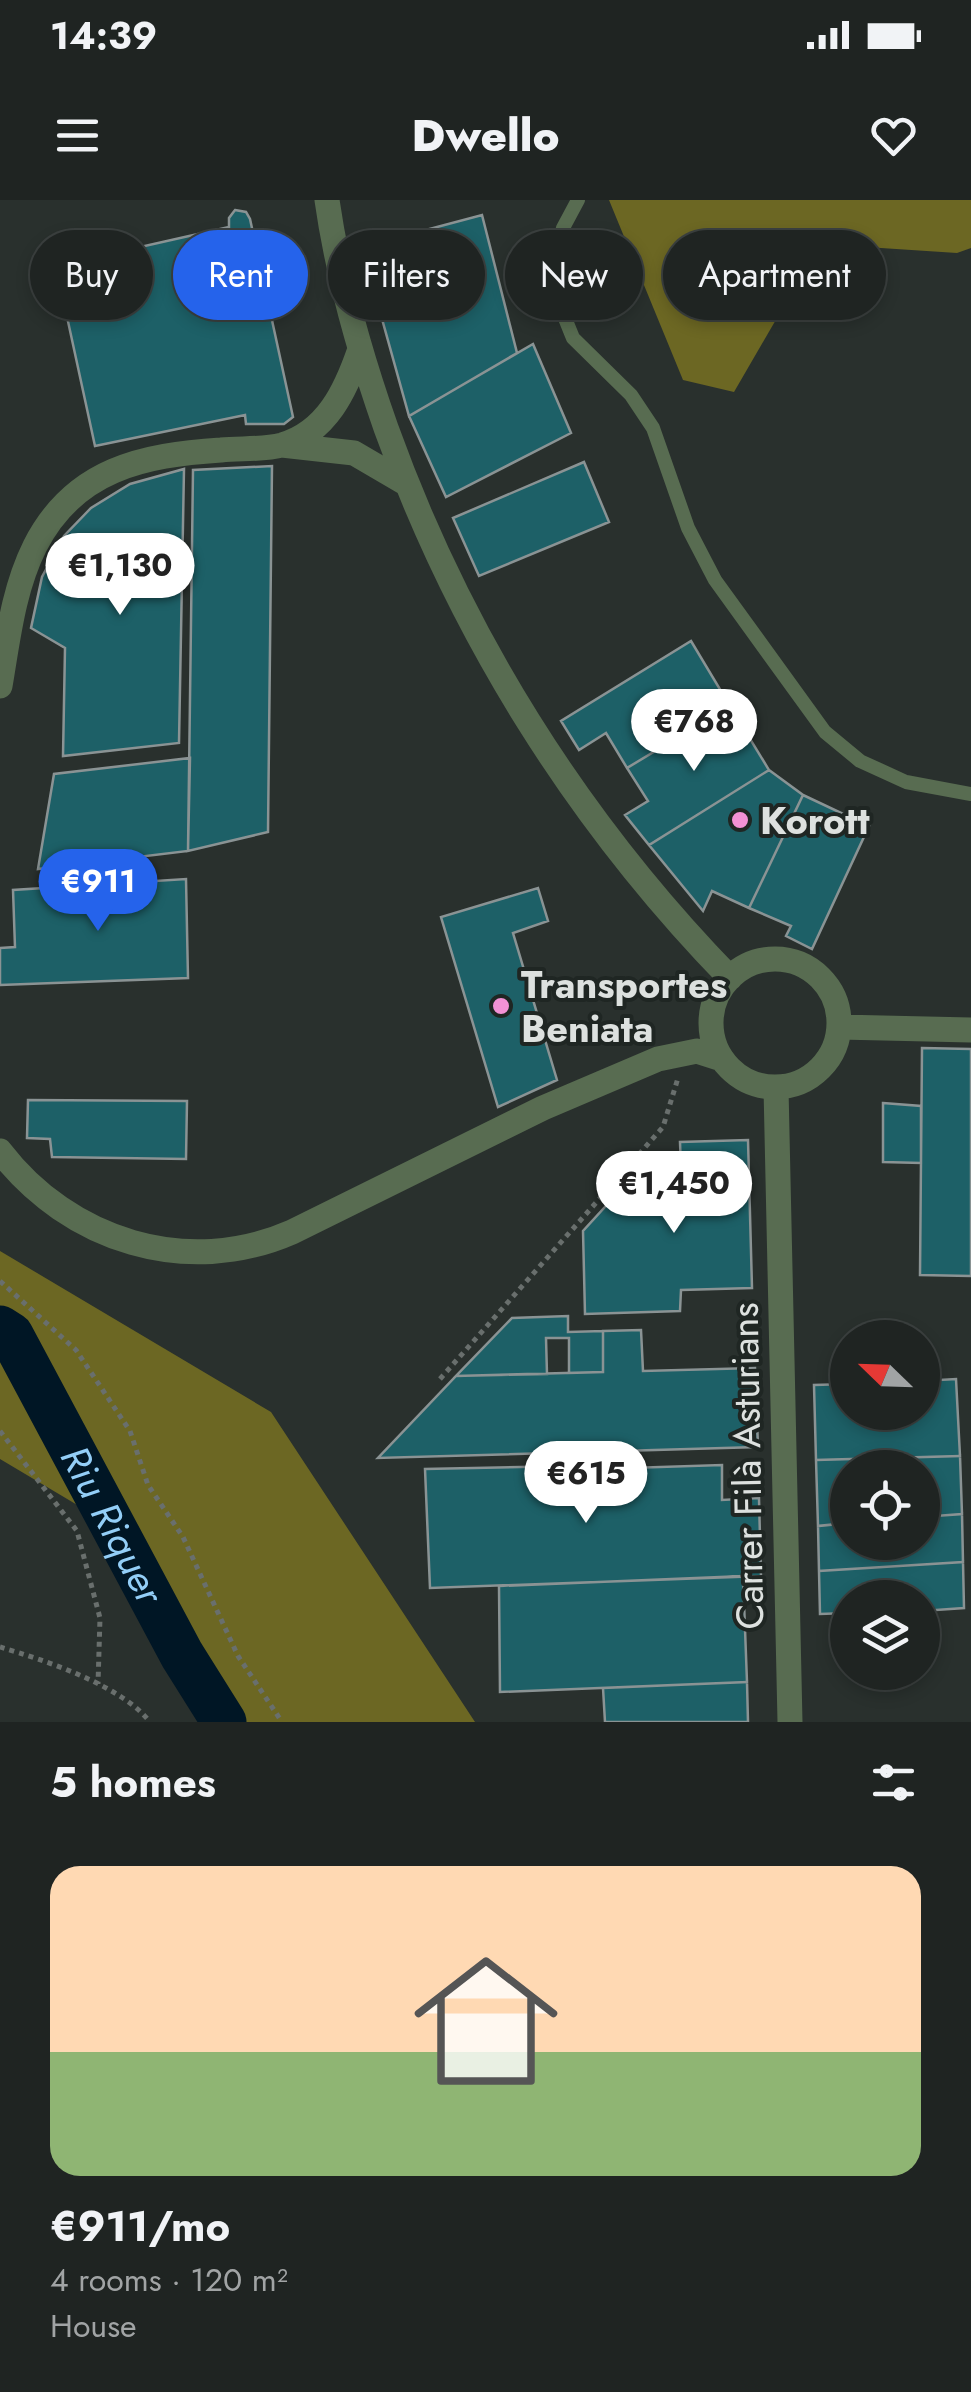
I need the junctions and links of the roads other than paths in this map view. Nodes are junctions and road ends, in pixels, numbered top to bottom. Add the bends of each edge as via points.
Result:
1 (327, 200) edge
2 (578, 200) edge
3 (360, 349) junction
4 (282, 445) junction
5 (407, 484) junction
6 (0, 686) edge
7 (971, 794) edge
8 (730, 978) junction
9 (840, 1027) junction
10 (971, 1030) edge
11 (722, 1060) junction
12 (776, 1088) junction
13 (0, 1151) edge
14 (790, 1722) edge

1 - 3 street
2 - 7 lane via 554,264 556,296 573,338 632,395 653,428 714,580 824,732 860,761 906,782
3 - 4 street via 338,402
3 - 5 street
4 - 5 street via 354,453
4 - 6 street via 142,459 76,494 48,524 25,570
5 - 8 street via 479,638 542,744 647,888
8 - 9 street via 764,960 802,964 830,990
8 - 11 street via 712,1018
9 - 10 street
9 - 12 street via 826,1063 812,1076
11 - 12 street via 746,1080
11 - 13 street via 697,1050 658,1059 306,1225 236,1250 167,1251 109,1236 37,1191
12 - 14 street, Carrer Filà Asturians

